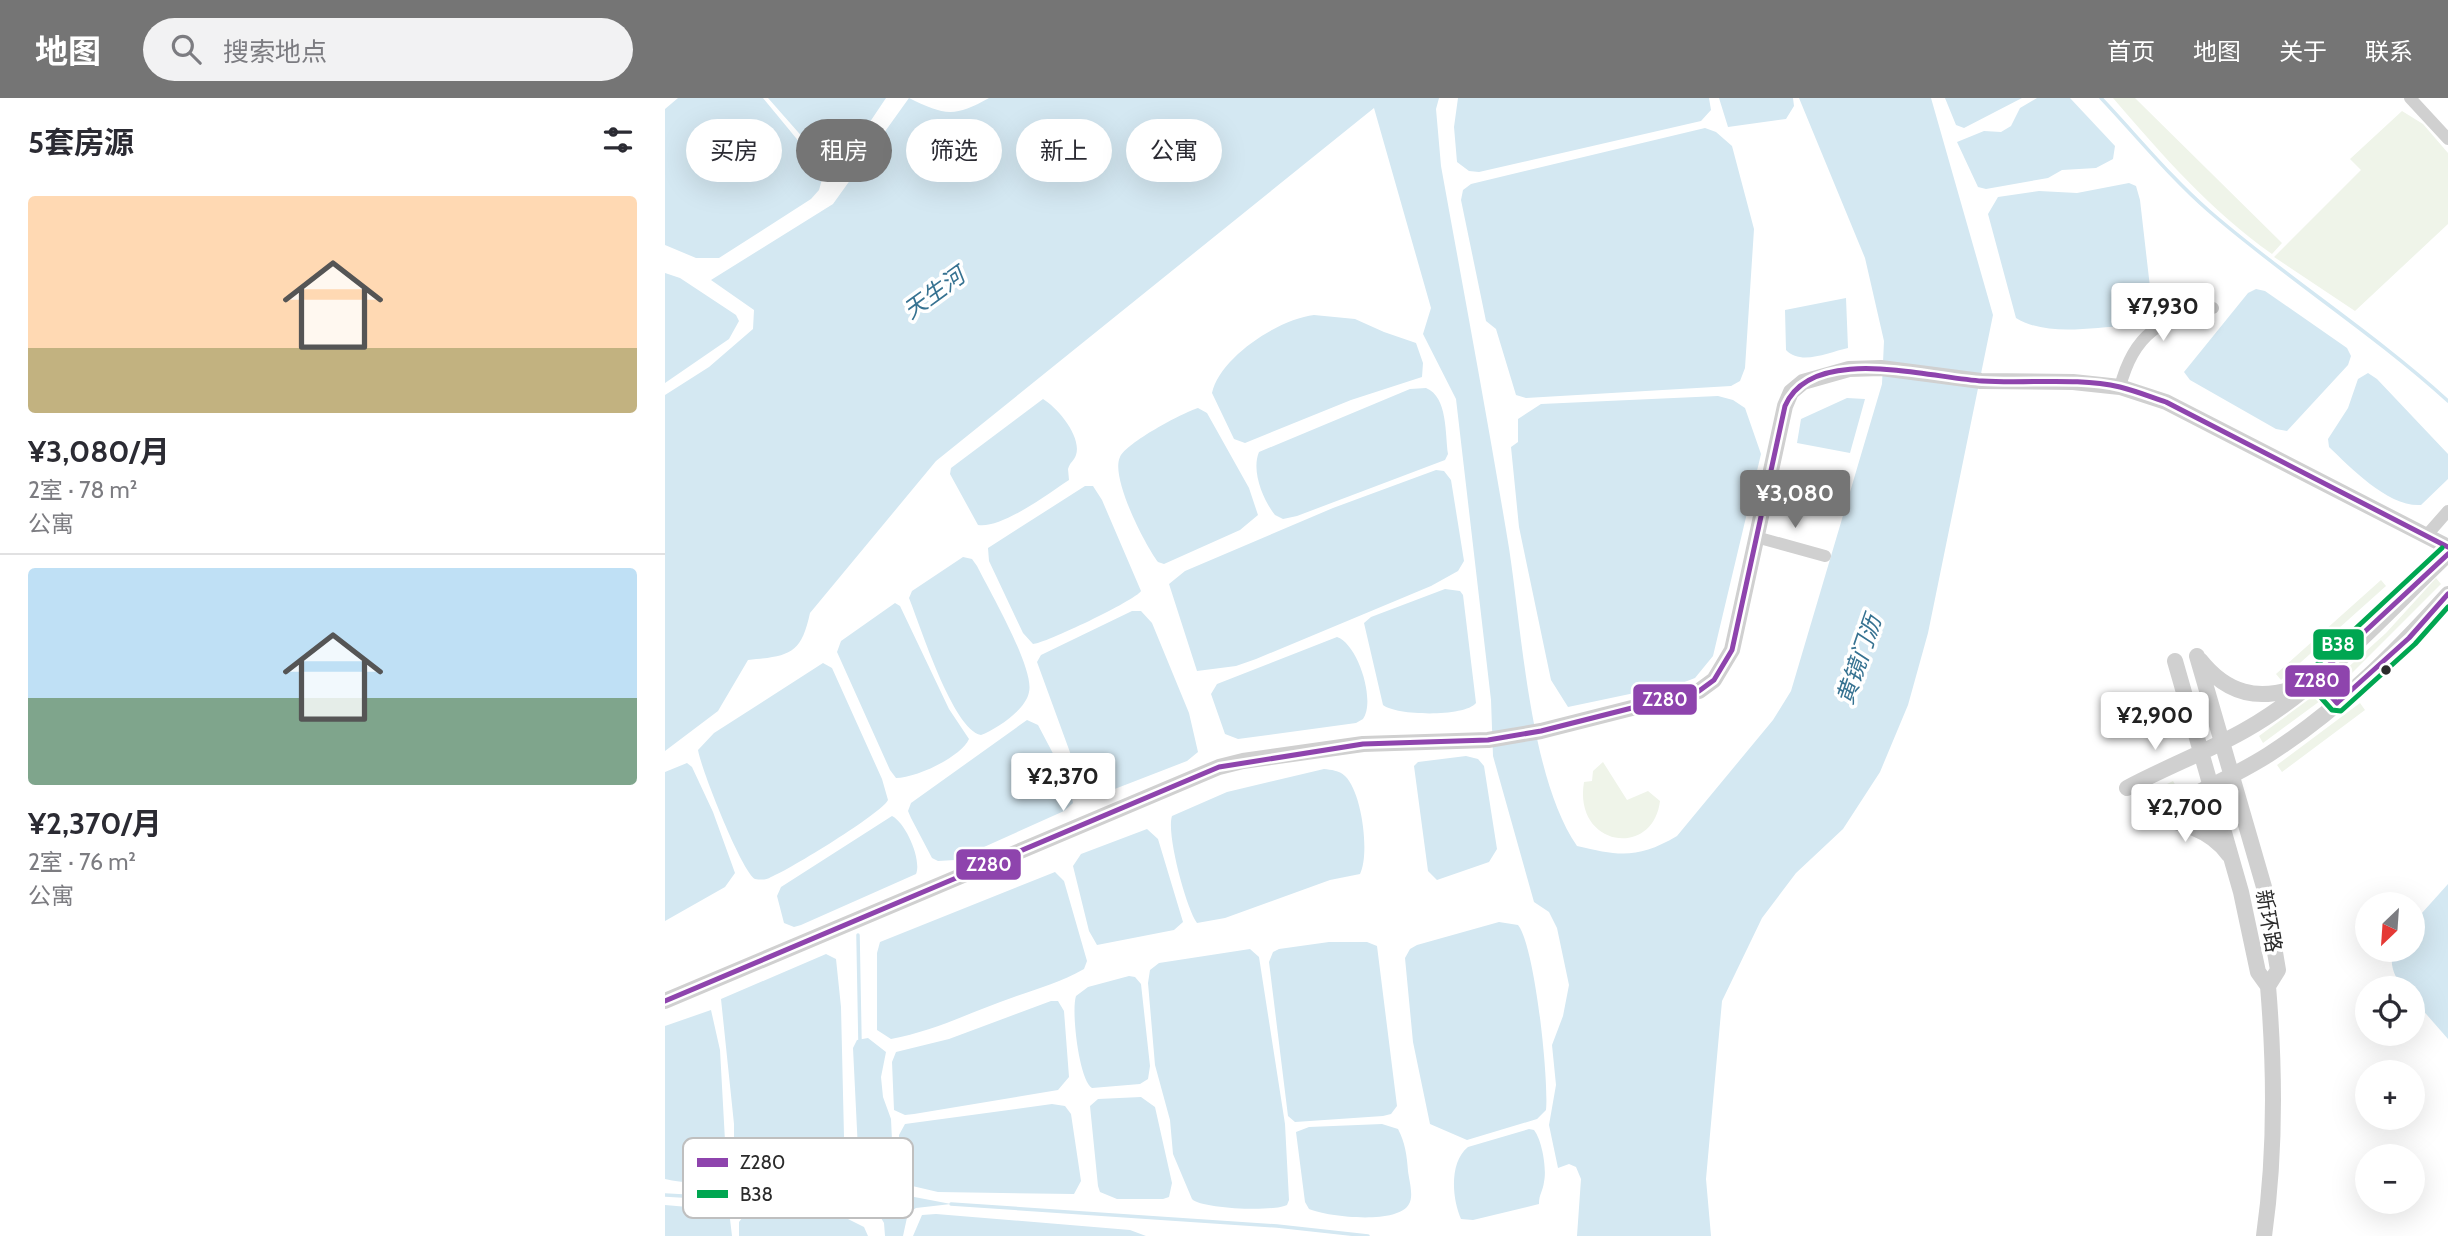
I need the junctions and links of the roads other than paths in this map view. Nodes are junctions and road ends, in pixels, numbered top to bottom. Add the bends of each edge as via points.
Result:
1 (2410, 98) edge
2 (2448, 139) edge
3 (2213, 308) dead end
4 (2120, 387) junction
5 (2448, 511) edge
6 (2425, 536) junction
7 (1756, 537) junction
8 (2448, 547) edge
9 (2448, 554) edge
10 (1825, 556) dead end
11 (2448, 594) edge
12 (2175, 662) dead end
13 (2315, 678) junction
14 (2337, 703) junction
15 (2222, 741) junction
16 (2201, 751) junction
17 (2232, 774) junction
18 (2210, 785) junction
19 (2127, 788) dead end
20 (2232, 860) junction
21 (2268, 986) junction
22 (665, 1001) edge
23 (2264, 1236) edge

1 - 2 street
3 - 4 street via 2181,314 2152,329 2130,355
4 - 6 street via 2166,402
4 - 7 street via 1981,381 1881,368 1816,376 1791,392 1780,421
5 - 6 street
6 - 8 street
7 - 10 street
7 - 22 street via 1732,650 1714,680 1699,691 1488,740 1363,744 1219,767
9 - 13 street
11 - 14 street via 2409,638
12 - 16 street, 新环路
13 - 14 street
13 - 15 street via 2248,729
13 - 15 street, 新环路 via 2285,692 2255,695 2222,683 2197,656
14 - 17 street via 2266,756
15 - 16 street
15 - 17 street, 新环路
16 - 18 street, 新环路
16 - 19 street
17 - 18 street
17 - 21 street, 新环路 via 2273,929 2277,970
18 - 20 street, 新环路
18 - 20 street via 2144,819 2170,820 2195,829 2216,842
20 - 21 street, 新环路 via 2258,972
21 - 23 street via 2275,1070 2273,1157

